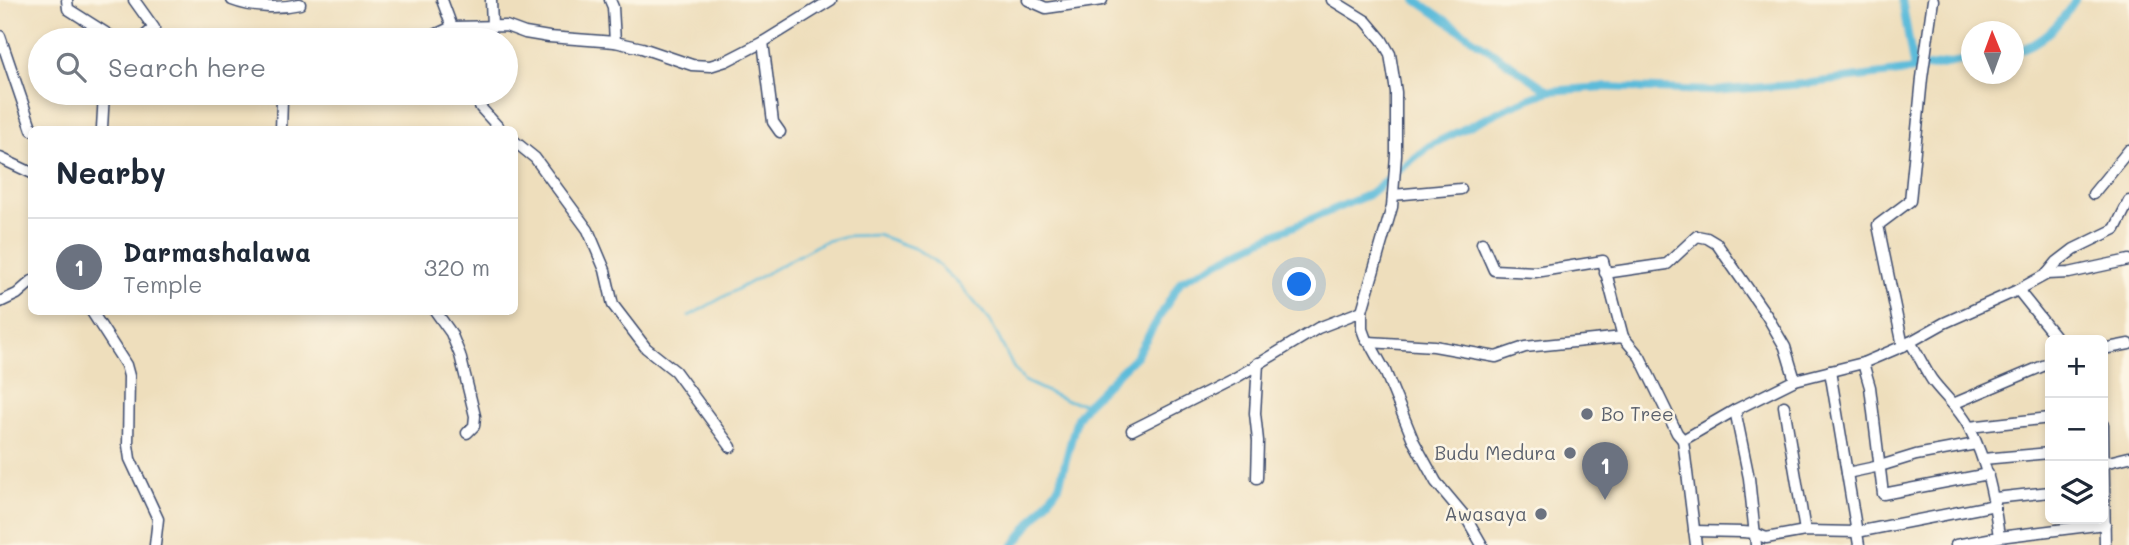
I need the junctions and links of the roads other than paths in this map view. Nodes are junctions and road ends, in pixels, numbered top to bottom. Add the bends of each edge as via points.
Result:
1 (67, 0) edge
2 (134, 0) edge
3 (232, 0) edge
4 (442, 0) edge
5 (491, 0) edge
6 (610, 0) edge
7 (831, 0) edge
8 (1028, 0) edge
9 (1102, 0) edge
10 (1332, 0) edge
11 (1933, 0) edge
12 (300, 4) dead end
13 (1350, 5) edge
14 (492, 26) junction
15 (452, 27) joint
16 (96, 28) edge
17 (154, 28) edge
18 (511, 28) edge
19 (518, 30) edge
20 (0, 36) edge
21 (615, 42) junction
22 (763, 42) junction
23 (103, 105) edge
24 (282, 105) edge
25 (480, 105) edge
26 (31, 126) edge
27 (102, 126) edge
28 (281, 126) edge
29 (497, 126) edge
30 (780, 132) dead end
31 (518, 144) edge
32 (2129, 150) edge
33 (0, 158) edge
34 (28, 171) edge
35 (1461, 189) dead end
36 (2093, 194) dead end
37 (1392, 195) junction
38 (2129, 201) edge
39 (1482, 243) dead end
40 (2129, 260) edge
41 (1605, 274) junction
42 (2048, 274) junction
43 (28, 284) edge
44 (2018, 290) junction
45 (0, 302) edge
46 (1362, 311) junction
47 (94, 315) edge
48 (438, 315) edge
49 (2054, 335) edge
50 (1623, 337) junction
51 (1369, 342) junction
52 (1907, 344) junction
53 (2129, 344) edge
54 (2108, 348) edge
55 (1258, 363) junction
56 (1863, 363) junction
57 (2045, 365) edge
58 (1830, 370) junction
59 (1794, 380) junction
60 (1953, 404) junction
61 (1784, 405) dead end
62 (1735, 410) junction
63 (2045, 419) edge
64 (1969, 427) junction
65 (1132, 430) dead end
66 (467, 433) dead end
67 (1683, 440) junction
68 (1976, 444) junction
69 (731, 447) dead end
70 (2045, 453) edge
71 (2129, 457) edge
72 (1983, 459) junction
73 (2108, 462) edge
74 (1880, 466) junction
75 (1847, 473) junction
76 (1988, 474) junction
77 (1257, 478) dead end
78 (2045, 493) edge
79 (1995, 501) junction
80 (2105, 524) joint
81 (1694, 531) junction
82 (1805, 531) junction
83 (1857, 532) junction
84 (1999, 537) junction
85 (1756, 539) edge
86 (155, 545) edge
87 (1482, 545) edge
88 (1696, 545) edge
89 (1859, 545) edge
90 (1956, 545) edge
91 (2105, 545) edge

1 - 16 street via 68,9
2 - 17 street
3 - 12 street via 285,8
4 - 15 street
5 - 14 street
6 - 21 street
7 - 22 street
8 - 9 street via 1046,8
10 - 13 street
11 - 52 street via 1910,201 1878,225
13 - 37 street via 1390,54 1396,92
14 - 15 street
14 - 18 street
19 - 21 street
20 - 26 street
21 - 22 street via 710,66
22 - 30 street via 773,122
23 - 27 street
24 - 28 street
25 - 29 street
31 - 69 street via 535,158 589,230 613,305 646,348 675,371
32 - 36 street
33 - 34 street
35 - 37 street
37 - 46 street
38 - 42 street via 2115,229 2074,249
39 - 41 street via 1494,270 1535,272 1603,261
40 - 42 street
41 - 50 street
41 - 59 street via 1667,264 1697,236 1707,238 1717,244 1767,316 1785,347
42 - 44 street
43 - 45 street
44 - 49 street
44 - 52 street
46 - 51 street via 1362,329
46 - 55 street via 1318,328
47 - 86 street via 129,376 130,459 158,519
48 - 66 street via 460,355 475,416
50 - 51 street via 1525,347 1496,357 1434,346
50 - 67 street via 1640,357
51 - 87 street via 1436,482
52 - 56 street
52 - 60 street
53 - 54 street
55 - 65 street
55 - 77 street
56 - 58 street
56 - 74 street
57 - 60 street
58 - 59 street
58 - 75 street
59 - 62 street
60 - 64 street
61 - 82 street
62 - 67 street
62 - 85 street
63 - 64 street
64 - 68 street
67 - 81 street
68 - 72 street
68 - 74 street
70 - 72 street
71 - 73 street
72 - 76 street
74 - 75 street
74 - 76 street via 1883,494
75 - 83 street
76 - 79 street
78 - 79 street
79 - 83 street
79 - 84 street
80 - 84 street
80 - 91 street
81 - 85 street
81 - 88 street
82 - 83 street
82 - 85 street
83 - 89 street
84 - 90 street

